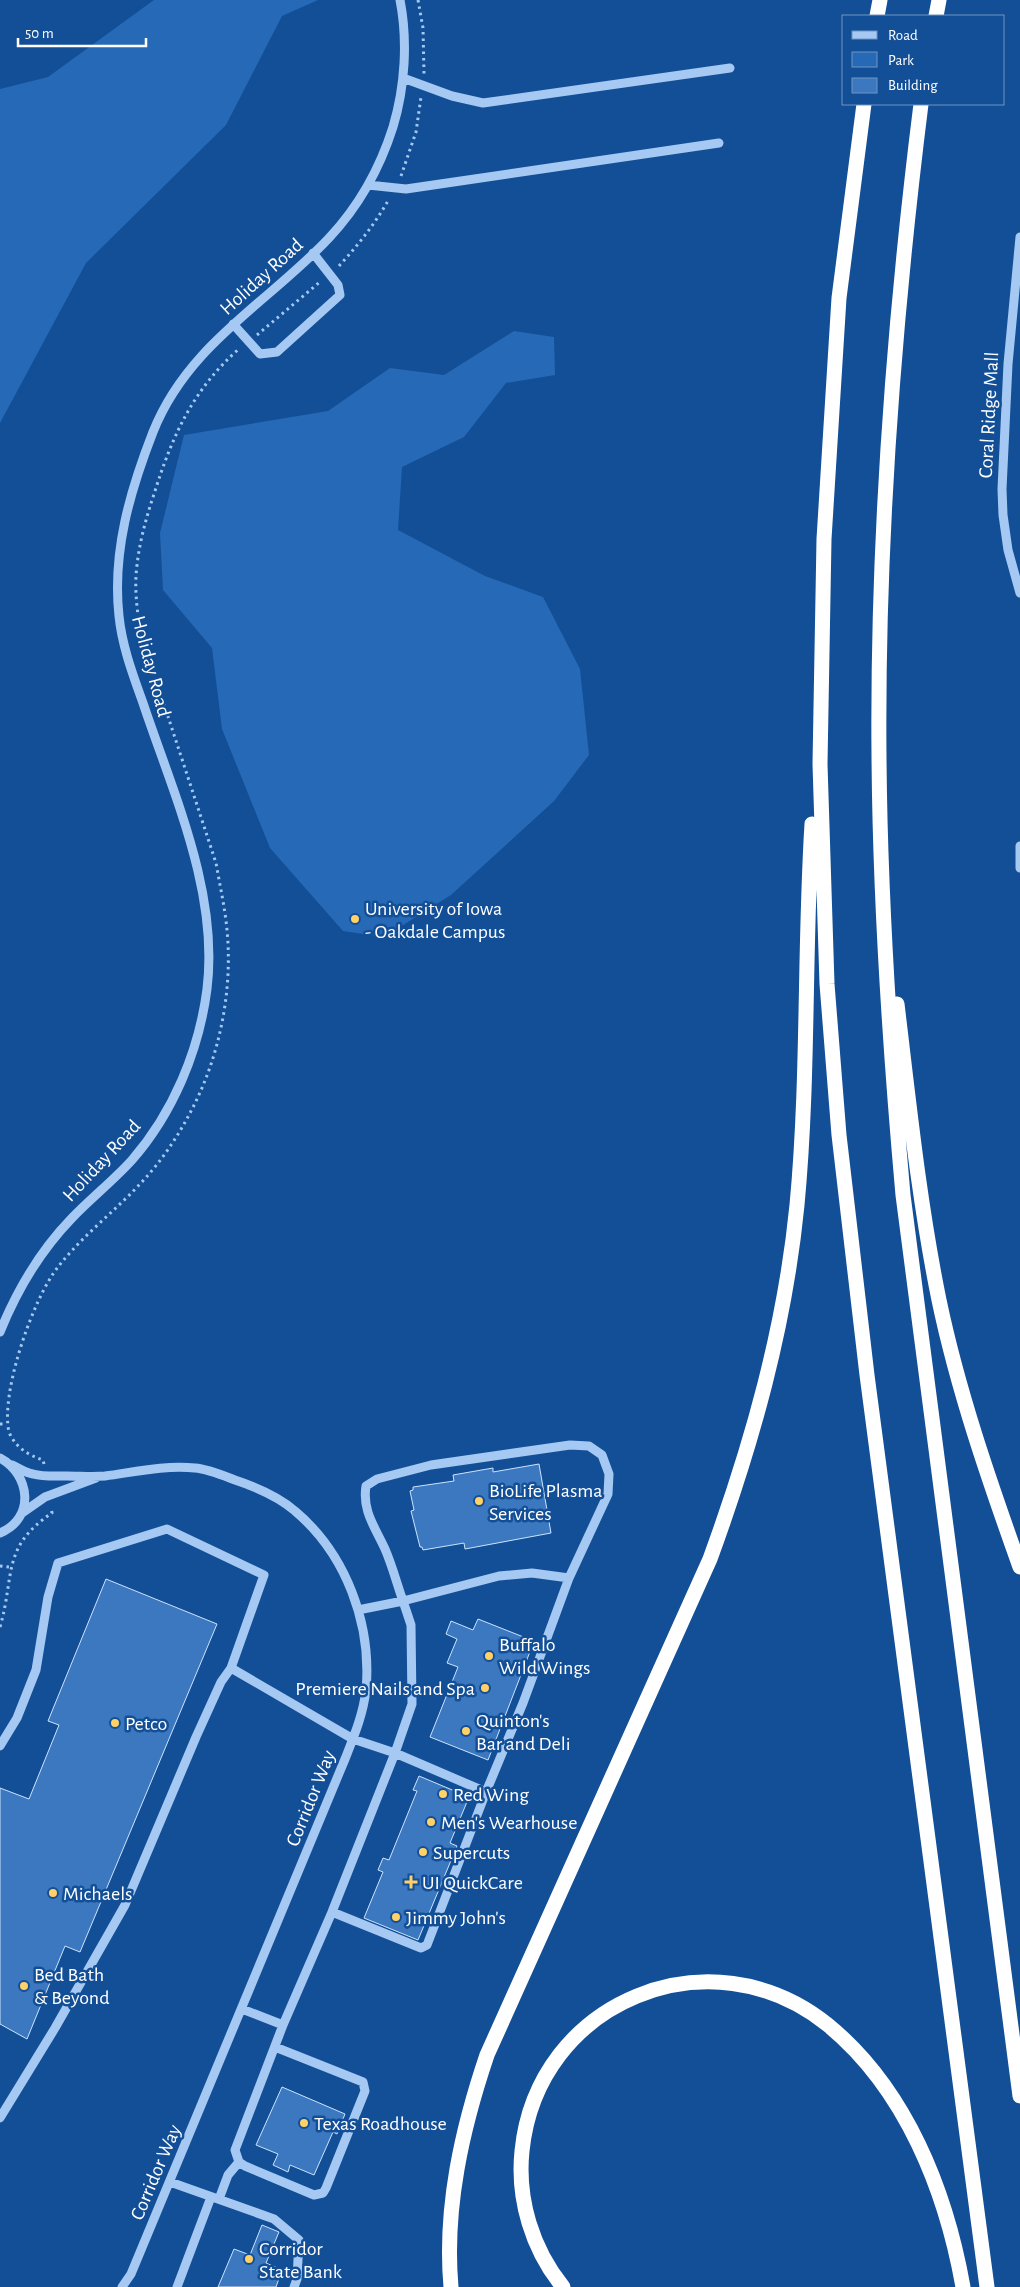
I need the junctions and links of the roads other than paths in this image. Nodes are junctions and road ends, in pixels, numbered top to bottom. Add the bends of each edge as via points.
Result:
1 (400, 0) edge
2 (880, 0) edge
3 (939, 0) edge
4 (877, 15) edge
5 (936, 15) edge
6 (730, 68) dead end
7 (403, 78) junction
8 (864, 105) edge
9 (921, 105) edge
10 (719, 143) dead end
11 (368, 185) junction
12 (1020, 237) edge
13 (314, 253) junction
14 (233, 324) junction
15 (1020, 594) edge
16 (821, 678) junction
17 (1020, 846) edge
18 (1020, 868) edge
19 (882, 902) junction
20 (0, 1332) edge
21 (0, 1457) edge
22 (12, 1465) junction
23 (104, 1476) junction
24 (20, 1514) junction
25 (2, 1532) edge
26 (0, 1542) edge
27 (1020, 1568) edge
28 (569, 1578) junction
29 (404, 1601) junction
30 (358, 1610) junction
31 (230, 1668) junction
32 (353, 1739) junction
33 (0, 1746) edge
34 (394, 1753) junction
35 (486, 1792) junction
36 (332, 1912) junction
37 (242, 2009) junction
38 (283, 2025) junction
39 (275, 2047) junction
40 (1020, 2096) edge
41 (0, 2118) edge
42 (239, 2162) junction
43 (170, 2182) junction
44 (215, 2198) junction
45 (122, 2287) edge
46 (177, 2287) edge
47 (294, 2287) edge
48 (451, 2287) edge
49 (563, 2287) edge
50 (963, 2287) edge
51 (987, 2287) edge

1 - 7 street, Holiday Road
2 - 4 highway
3 - 5 highway
6 - 7 street via 482,103
7 - 11 street, Holiday Road via 385,151
8 - 16 highway via 839,298 824,538
9 - 19 highway via 896,320 885,486 878,756
10 - 11 street via 406,189
11 - 13 street, Holiday Road via 353,209
12 - 15 street, Coral Ridge Mall via 1008,364 1002,489 1008,550
13 - 14 street, Holiday Road
13 - 14 street via 338,285 340,295 277,352 260,354
14 - 20 street, Holiday Road via 184,375 158,421 122,527 117,582 119,618 127,655 203,891 208,954 202,1018 182,1079 152,1134 134,1158 46,1248 11,1304
16 - 48 highway via 797,1204 776,1339 738,1481 710,1559 481,2072 463,2136 453,2198
16 - 51 highway via 822,860 827,974 845,1197
17 - 18 street
19 - 27 highway via 919,1182 939,1301 983,1464
19 - 40 highway via 890,1052 904,1195
21 - 22 street
22 - 23 street, Corridor Way via 32,1474
22 - 24 street via 24,1486 25,1501
23 - 24 street, Corridor Way via 44,1497
23 - 30 street, Corridor Way via 176,1466 198,1468 249,1484 273,1496 295,1510 315,1532 349,1583
24 - 25 street
25 - 26 street
28 - 29 street via 532,1574 500,1576
28 - 29 street via 608,1494 607,1465 602,1454 590,1446 570,1445 431,1466 377,1479 366,1486 367,1515 385,1550
28 - 35 street
29 - 30 street
29 - 34 street via 411,1625 412,1704
30 - 32 street, Corridor Way via 366,1662 366,1690 362,1715
31 - 32 street
31 - 33 street via 264,1575 167,1529 58,1563 48,1597 36,1670
31 - 41 street via 196,1737 125,1906
32 - 34 street
32 - 37 street, Corridor Way
34 - 35 street
34 - 36 street
35 - 36 street via 427,1945 421,1948
36 - 38 street
37 - 38 street
37 - 43 street, Corridor Way
38 - 39 street
39 - 42 street via 235,2150
39 - 42 street via 363,2082 365,2091 323,2193 314,2195
42 - 44 street via 231,2169
43 - 44 street
43 - 45 street, Corridor Way via 131,2274
44 - 46 street
44 - 47 street via 274,2219 299,2240
49 - 50 highway via 543,2257 524,2204 523,2134 537,2089 566,2046 598,2017 619,2004 664,1986 713,1981 760,1988 805,2008 858,2053 904,2116 921,2149 948,2222

